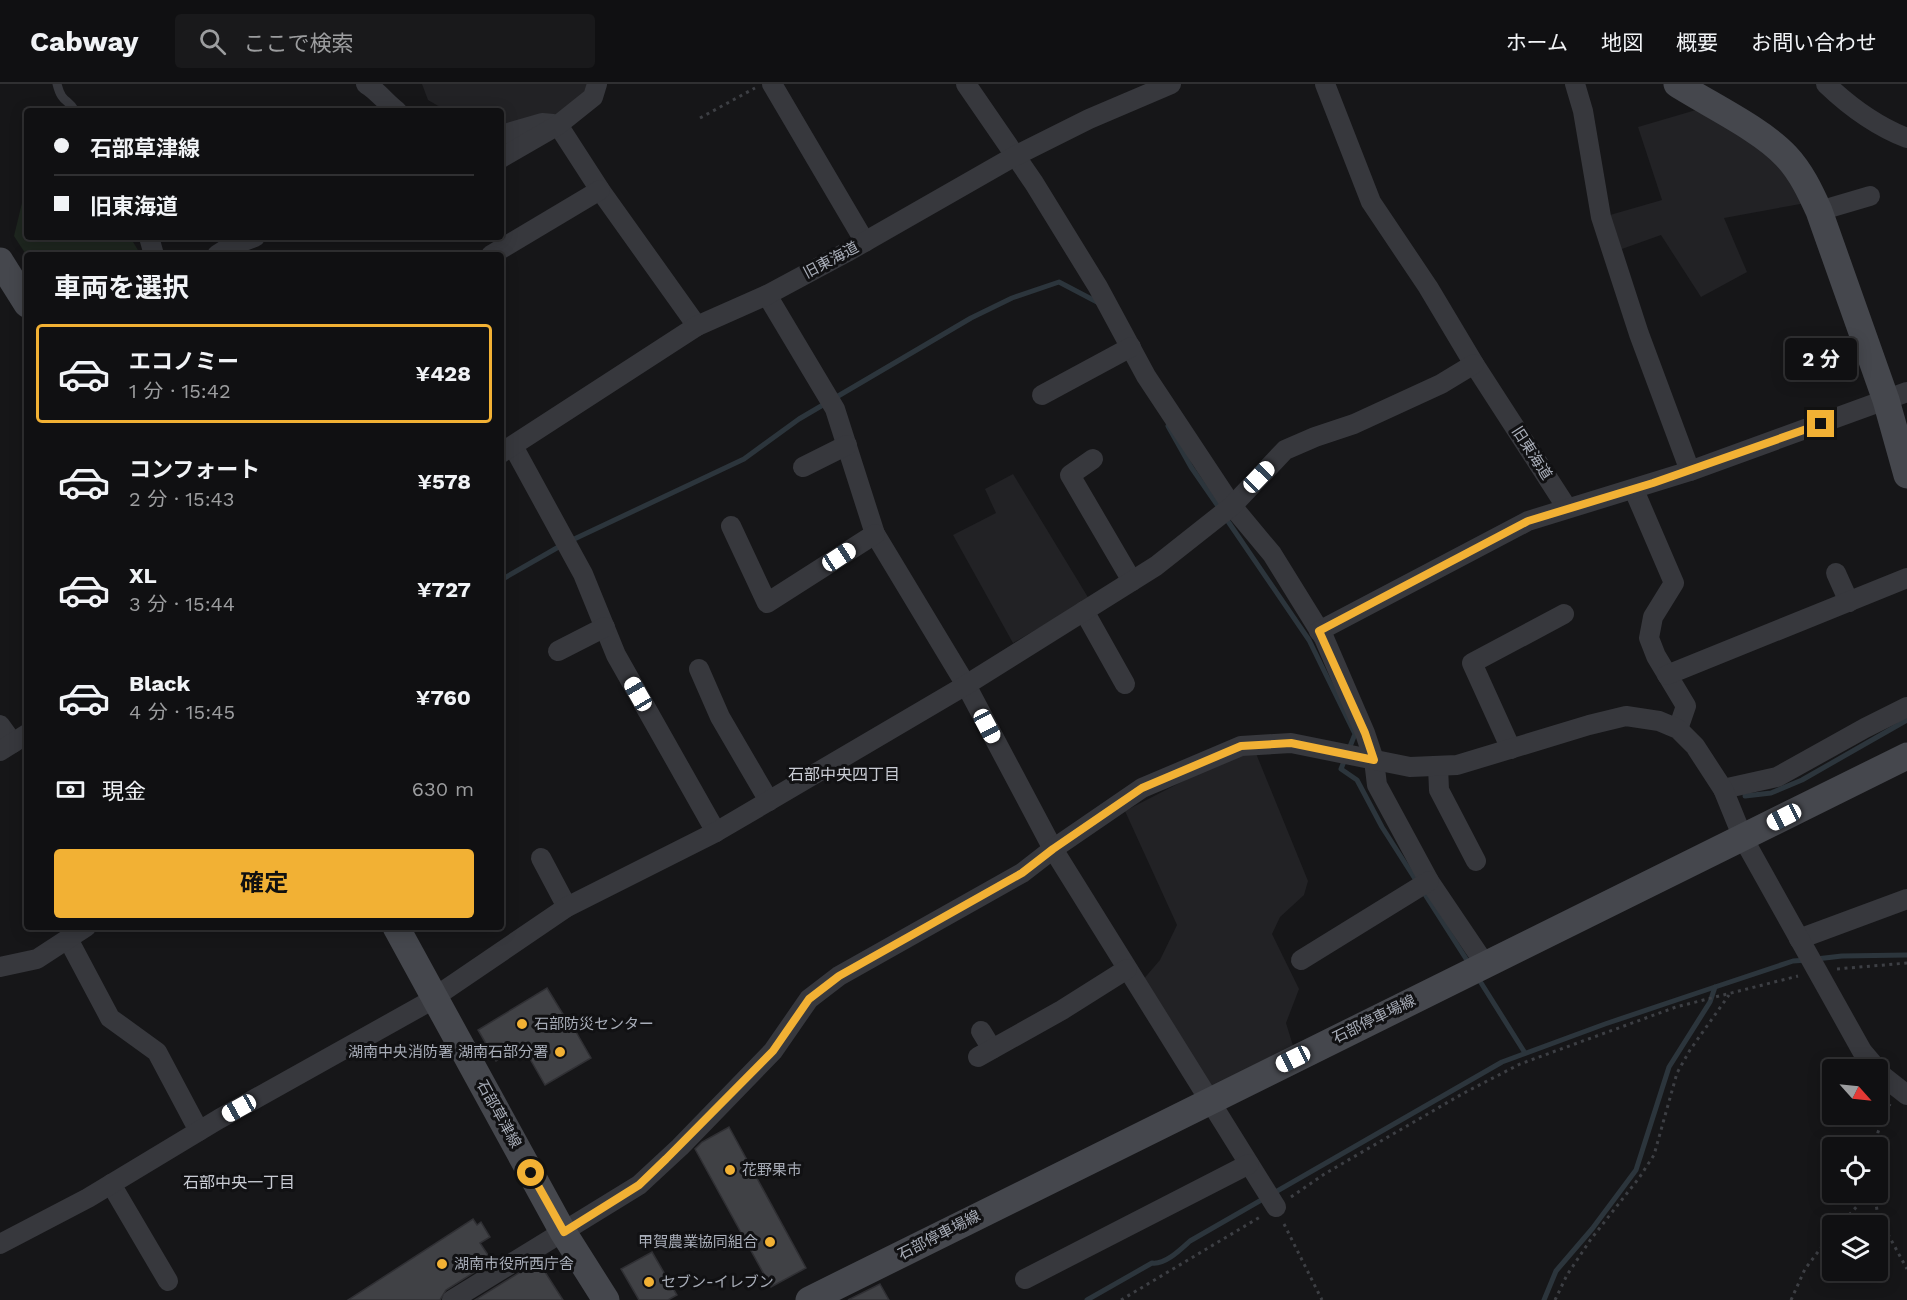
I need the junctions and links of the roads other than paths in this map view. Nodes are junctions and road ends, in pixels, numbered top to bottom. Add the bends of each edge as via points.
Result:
1 (57, 84) edge
2 (366, 84) edge
3 (597, 84) edge
4 (772, 84) edge
5 (966, 84) edge
6 (1171, 84) edge
7 (1325, 84) edge
8 (1575, 84) edge
9 (1677, 84) edge
10 (1826, 84) edge
11 (74, 108) edge
12 (393, 108) edge
13 (558, 125) junction
14 (504, 134) edge
15 (1907, 138) edge
16 (504, 156) edge
17 (1015, 156) junction
18 (600, 190) junction
19 (1870, 196) dead end
20 (1819, 211) junction
21 (865, 242) junction
22 (250, 244) edge
23 (222, 252) edge
24 (496, 252) edge
25 (0, 261) edge
26 (767, 295) junction
27 (24, 299) edge
28 (697, 326) junction
29 (1131, 347) junction
30 (1474, 364) junction
31 (1042, 395) dead end
32 (1896, 396) edge
33 (847, 446) junction
34 (507, 449) edge
35 (1093, 459) dead end
36 (803, 467) dead end
37 (1906, 469) edge
38 (1690, 471) junction
39 (1634, 489) junction
40 (1232, 506) junction
41 (1568, 508) junction
42 (731, 526) dead end
43 (875, 534) junction
44 (1836, 573) dead end
45 (1907, 579) edge
46 (1132, 581) junction
47 (1849, 602) junction
48 (1084, 611) junction
49 (1564, 614) dead end
50 (604, 627) junction
51 (1319, 631) junction
52 (558, 651) dead end
53 (699, 669) dead end
54 (1667, 675) junction
55 (1125, 684) dead end
56 (966, 685) junction
57 (1907, 707) edge
58 (0, 725) edge
59 (1678, 729) junction
60 (13, 743) edge
61 (1511, 749) junction
62 (1907, 756) edge
63 (1374, 760) junction
64 (1438, 766) junction
65 (1723, 789) junction
66 (769, 801) junction
67 (716, 832) junction
68 (1743, 838) junction
69 (1053, 849) junction
70 (541, 858) dead end
71 (1476, 861) dead end
72 (1429, 881) junction
73 (1907, 899) edge
74 (567, 907) junction
75 (82, 930) edge
76 (398, 930) edge
77 (68, 939) junction
78 (1799, 939) junction
79 (1301, 960) dead end
80 (1485, 964) junction
81 (0, 967) edge
82 (1127, 969) junction
83 (435, 998) junction
84 (981, 1031) dead end
85 (1902, 1091) edge
86 (1209, 1101) junction
87 (199, 1131) junction
88 (1249, 1164) junction
89 (111, 1184) junction
90 (1276, 1207) road end
91 (564, 1232) junction
92 (0, 1244) edge
93 (1026, 1279) dead end
94 (168, 1281) dead end
95 (452, 1300) edge
96 (606, 1300) edge
97 (809, 1300) edge

1 - 11 lane via 60,97
2 - 12 street
3 - 13 street via 593,97
4 - 21 street
5 - 17 street
6 - 17 street, 旧東海道
7 - 30 street, 旧東海道 via 1371,202
8 - 38 street via 1601,217
9 - 20 main road via 1753,130 1784,154 1806,182
10 - 15 street via 1849,107
13 - 14 street via 542,123
13 - 16 street
13 - 18 street
17 - 21 street, 旧東海道
17 - 29 street
18 - 24 street
18 - 28 street
19 - 20 street
20 - 32 main road
21 - 26 street, 旧東海道
22 - 23 street via 231,246
25 - 27 main road
26 - 28 street, 旧東海道
26 - 33 street via 835,409
28 - 34 street, 旧東海道
29 - 31 street
29 - 40 street
30 - 40 street via 1441,384 1354,424 1285,450
30 - 41 street, 旧東海道
32 - 37 main road
32 - 38 street
33 - 36 street
33 - 43 street
34 - 50 street via 583,574
35 - 46 street via 1070,475
38 - 39 street
39 - 41 street
39 - 54 street via 1674,583 1653,616 1649,638
40 - 46 street
40 - 51 street via 1272,554
41 - 51 street via 1528,521
42 - 43 street via 767,603
43 - 56 street
44 - 47 street
45 - 47 street
46 - 48 street
47 - 54 street
48 - 55 street
48 - 56 street
49 - 61 street via 1472,663
50 - 52 street
50 - 67 street
51 - 63 street
53 - 66 street via 720,717
54 - 59 street via 1686,706
56 - 66 street
56 - 69 street
57 - 65 street via 1777,777
58 - 60 street
59 - 61 street via 1659,721 1626,716
59 - 65 street via 1695,746
61 - 64 street via 1457,765
62 - 68 main road, 石部停車場線
63 - 64 street via 1410,767
63 - 69 street via 1291,743 1241,746 1142,788
63 - 72 street via 1377,785
64 - 71 street via 1438,790
65 - 68 street
66 - 67 street
67 - 74 street
68 - 78 street
68 - 80 main road, 石部停車場線
69 - 82 street
69 - 91 street via 1022,873 839,976 809,999 773,1051 680,1147 639,1185
70 - 74 street
72 - 79 street
72 - 80 street
73 - 78 street
74 - 83 street
75 - 77 street
76 - 83 main road, 石部草津線
77 - 81 street via 37,959
77 - 87 street via 110,1018 157,1052
78 - 85 street via 1862,1051
80 - 86 main road, 石部停車場線
82 - 84 street via 985,1053
82 - 86 street
83 - 87 street
83 - 91 main road, 石部草津線
86 - 88 street
86 - 97 main road, 石部停車場線
87 - 89 street
88 - 90 street
88 - 93 street
89 - 92 street
89 - 94 street
91 - 95 street
91 - 96 main road, 石部草津線

